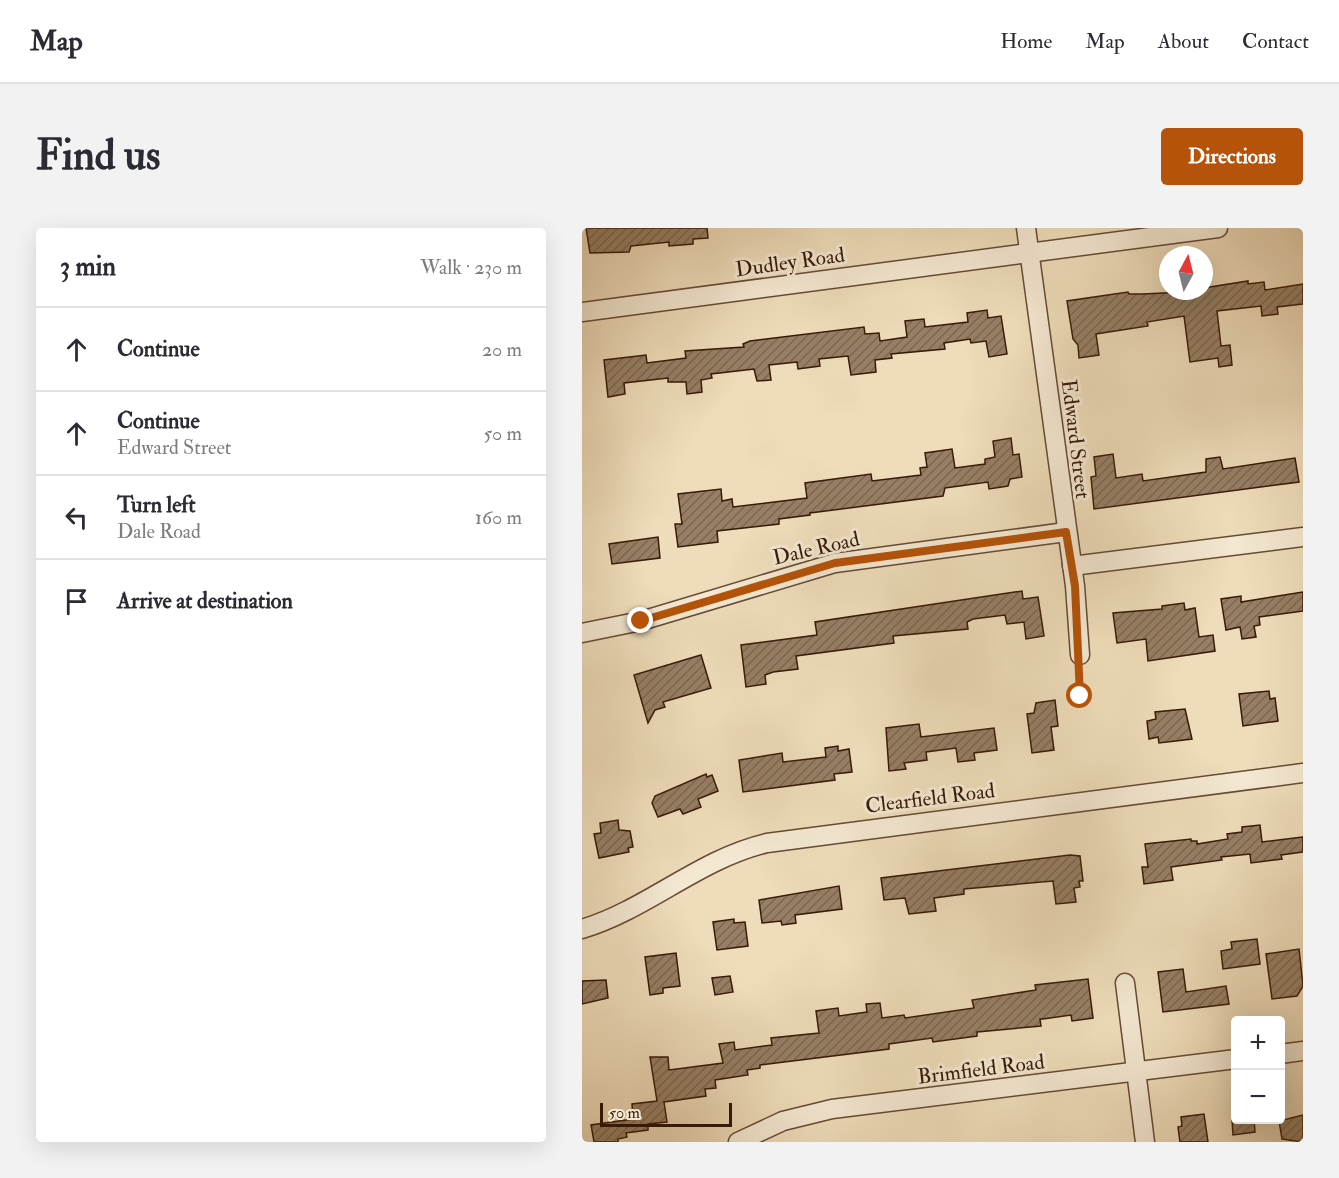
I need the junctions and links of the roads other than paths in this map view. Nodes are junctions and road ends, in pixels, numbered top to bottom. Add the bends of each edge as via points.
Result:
1 (1026, 228) edge
2 (1218, 228) edge
3 (1029, 253) junction
4 (582, 312) edge
5 (1066, 532) junction
6 (1303, 537) edge
7 (1072, 566) junction
8 (582, 633) edge
9 (1080, 655) road end
10 (1303, 773) edge
11 (582, 929) edge
12 (1125, 983) dead end
13 (1303, 1051) edge
14 (1285, 1053) edge
15 (1231, 1060) edge
16 (1137, 1072) junction
17 (738, 1142) edge
18 (1145, 1142) edge

1 - 3 street, Edward Street
2 - 3 street, Dudley Road
3 - 4 street, Dudley Road
3 - 5 street, Edward Street
5 - 7 street, Edward Street
5 - 8 street, Dale Road via 835,563 641,621
6 - 7 street
7 - 9 street, Edward Street
10 - 11 street, Clearfield Road via 767,843 716,860 623,912
12 - 16 street
13 - 14 street
15 - 16 street, Brimfield Road
16 - 17 street, Brimfield Road via 832,1110 783,1121
16 - 18 street

